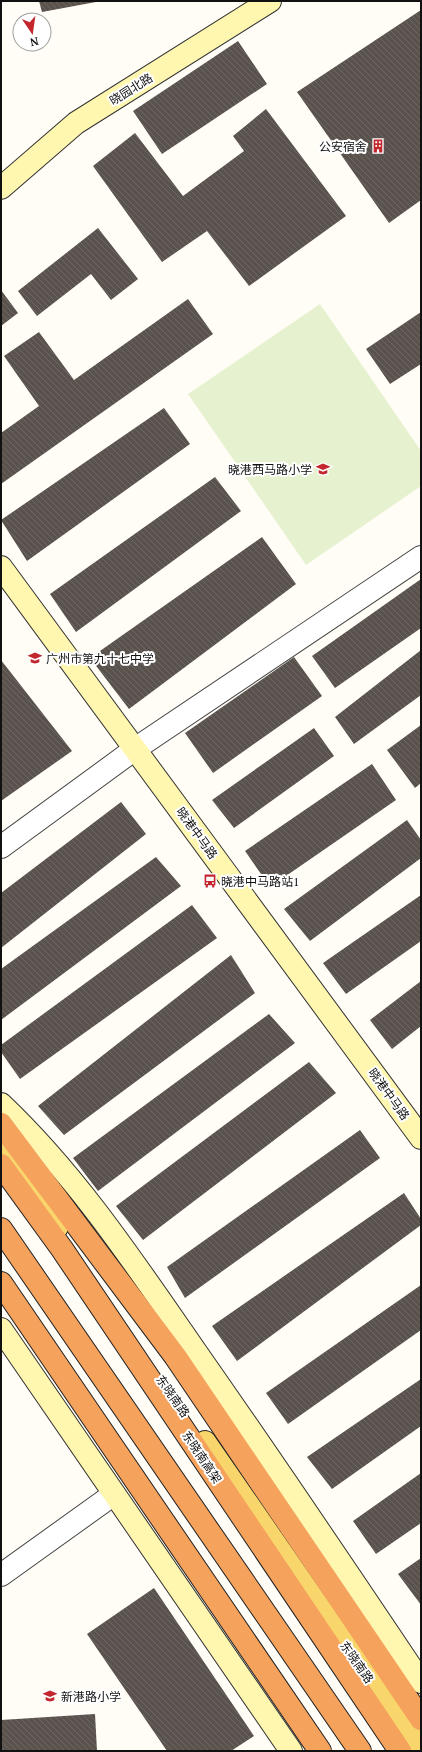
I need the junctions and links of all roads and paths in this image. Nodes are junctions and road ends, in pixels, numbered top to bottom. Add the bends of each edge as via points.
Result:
1 (270, 1) edge
2 (1, 188) edge
3 (421, 558) edge
4 (1, 567) edge
5 (135, 749) junction
6 (1, 847) edge
7 (1, 1104) edge
8 (1, 1124) edge
9 (1, 1135) edge
10 (421, 1138) edge
11 (1, 1165) edge
12 (1, 1229) edge
13 (1, 1243) edge
14 (4, 1288) edge
15 (1, 1329) edge
16 (114, 1494) junction
17 (1, 1575) edge
18 (421, 1682) edge
19 (421, 1719) edge
20 (421, 1750) edge
21 (291, 1751) edge
22 (320, 1751) edge
23 (347, 1751) edge
24 (360, 1751) edge
25 (400, 1751) edge

1 - 2 street, 晓园北路 via 76,123
3 - 5 street
4 - 5 street, 晓港中马路
5 - 6 street
5 - 10 street, 晓港中马路
7 - 18 street via 58,1164 101,1216 294,1493
8 - 19 highway via 148,1318
9 - 20 main road, 东晓南路 via 62,1236
11 - 25 highway, 东晓南高架 via 62,1249
12 - 24 highway
13 - 23 main road
14 - 22 highway
15 - 16 street
16 - 17 street
16 - 21 street

